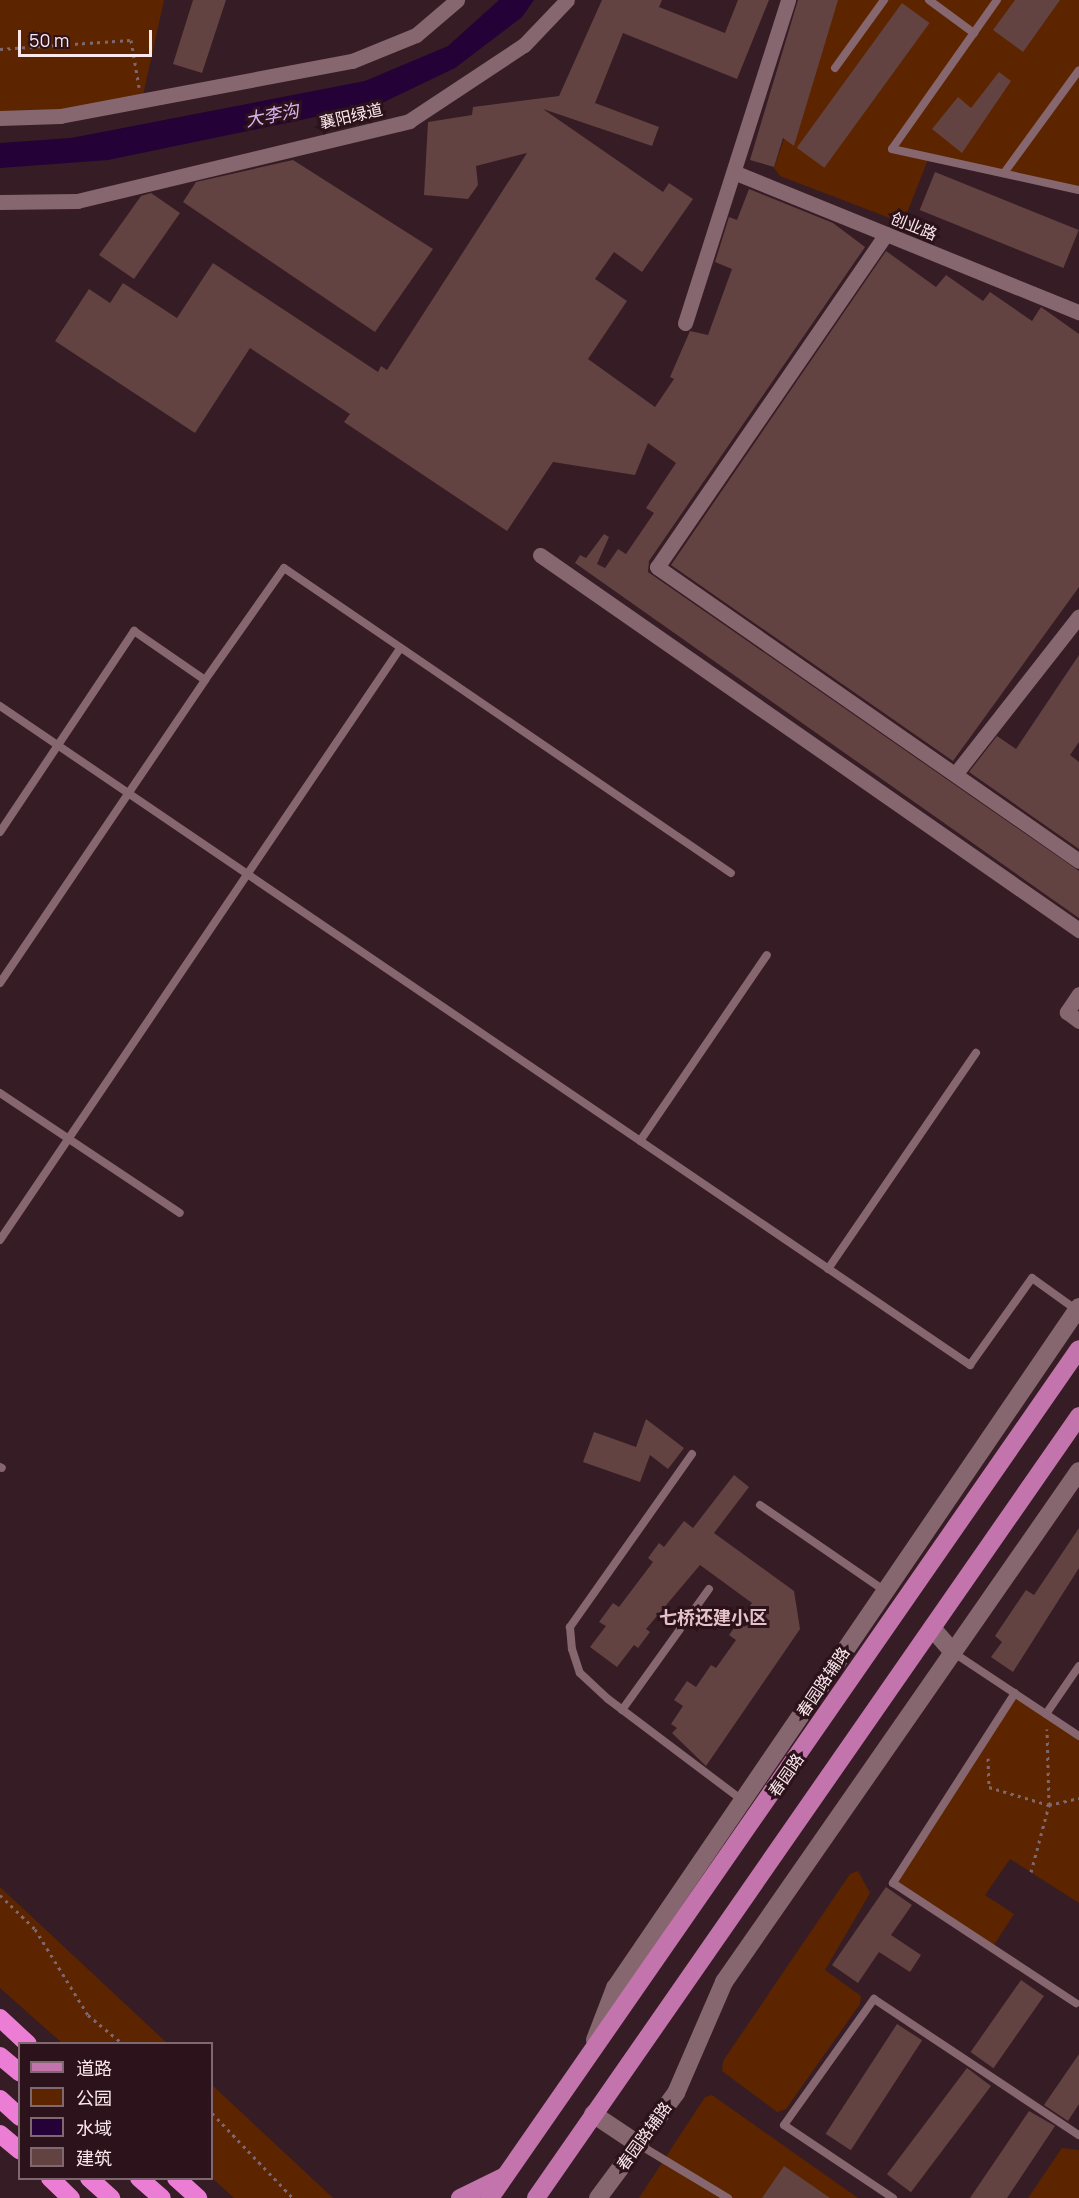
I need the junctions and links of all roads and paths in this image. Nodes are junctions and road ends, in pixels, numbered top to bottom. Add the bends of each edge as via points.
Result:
1 (457, 0) edge
2 (567, 0) edge
3 (788, 0) edge
4 (884, 0) edge
5 (929, 0) edge
6 (997, 0) edge
7 (974, 33) junction
8 (0, 48) edge
9 (834, 68) dead end
10 (1079, 70) edge
11 (142, 100) junction
12 (0, 118) edge
13 (736, 173) junction
14 (1004, 173) junction
15 (1079, 190) edge
16 (0, 202) edge
17 (886, 234) junction
18 (1079, 312) edge
19 (685, 323) dead end
20 (540, 555) dead end
21 (1079, 615) edge
22 (399, 650) junction
23 (205, 680) junction
24 (0, 706) edge
25 (59, 746) junction
26 (956, 774) junction
27 (130, 792) junction
28 (0, 832) edge
29 (1079, 861) edge
30 (245, 873) junction
31 (731, 873) dead end
32 (1079, 930) edge
33 (767, 955) dead end
34 (0, 983) edge
35 (1079, 994) edge
36 (1079, 1021) edge
37 (976, 1053) dead end
38 (0, 1094) edge
39 (68, 1139) junction
40 (640, 1141) junction
41 (180, 1213) dead end
42 (0, 1240) edge
43 (828, 1269) junction
44 (1078, 1310) edge
45 (1079, 1349) edge
46 (1079, 1416) edge
47 (693, 1454) dead end
48 (1079, 1471) edge
49 (760, 1505) dead end
50 (709, 1589) dead end
51 (885, 1591) junction
52 (904, 1604) junction
53 (932, 1628) junction
54 (953, 1652) junction
55 (1079, 1666) edge
56 (1015, 1693) junction
57 (622, 1710) junction
58 (1046, 1714) junction
59 (1079, 1736) edge
60 (987, 1738) junction
61 (1079, 1798) edge
62 (743, 1801) junction
63 (1049, 1805) junction
64 (759, 1815) junction
65 (1031, 1872) dead end
66 (0, 1895) edge
67 (1078, 2002) edge
68 (0, 2018) edge
69 (27, 2042) edge
70 (122, 2042) edge
71 (0, 2056) edge
72 (585, 2067) junction
73 (18, 2071) edge
74 (0, 2099) edge
75 (213, 2114) edge
76 (593, 2114) junction
77 (18, 2115) edge
78 (0, 2134) edge
79 (1079, 2135) edge
80 (638, 2144) junction
81 (18, 2149) edge
82 (507, 2175) junction
83 (52, 2180) edge
84 (91, 2180) edge
85 (141, 2180) edge
86 (178, 2180) edge
87 (71, 2198) edge
88 (111, 2198) edge
89 (162, 2198) edge
90 (198, 2198) edge
91 (293, 2198) edge
92 (460, 2198) edge
93 (490, 2198) edge
94 (536, 2198) edge
95 (598, 2198) edge
96 (728, 2198) edge
97 (893, 2198) edge

1 - 11 street via 416,35 352,61
2 - 16 street, 襄阳绿道 via 524,45 409,121 77,201
3 - 13 street
4 - 9 lane
5 - 7 lane
6 - 7 lane
7 - 14 lane via 892,149
8 - 11 path via 131,40
10 - 14 lane
11 - 12 street via 60,116
13 - 17 street, 创业路
13 - 19 street
14 - 15 lane
17 - 18 street, 创业路
17 - 26 street via 657,567
20 - 32 street
21 - 26 street
22 - 23 lane via 284,568
22 - 30 lane
22 - 31 lane
23 - 25 lane via 134,631
23 - 27 lane
24 - 25 lane
25 - 27 lane
25 - 28 lane
26 - 29 street
27 - 30 lane
27 - 34 lane
30 - 39 lane
30 - 40 lane
33 - 40 lane
35 - 36 street via 1067,1012
37 - 43 lane
38 - 39 lane
39 - 41 lane
39 - 42 lane
40 - 43 lane
43 - 44 lane via 970,1365 1032,1278
44 - 51 street, 春园路辅路
45 - 52 main road, 春园路
46 - 53 main road
47 - 57 lane via 570,1627 580,1673
48 - 54 street, 春园路辅路
49 - 51 lane
50 - 57 lane
51 - 52 street
51 - 62 street, 春园路辅路
52 - 64 main road, 春园路
53 - 54 street
53 - 76 main road
54 - 56 lane
54 - 80 street, 春园路辅路 via 724,1982 676,2093
55 - 58 lane
56 - 58 lane
56 - 60 lane
57 - 62 lane
58 - 59 lane
58 - 63 path
60 - 63 path via 989,1787
60 - 67 lane via 893,1883
61 - 63 path
62 - 64 street
62 - 72 street, 春园路辅路 via 615,1988
63 - 65 path
64 - 72 main road, 春园路
66 - 70 path via 35,1929 88,2015
68 - 69 highway
71 - 73 highway
72 - 82 main road, 春园路
74 - 77 highway
75 - 91 path
76 - 80 street
76 - 94 main road
78 - 81 highway
79 - 97 lane via 874,1999 784,2125
80 - 95 street, 春园路辅路
80 - 96 lane
82 - 92 main road
82 - 93 main road, 春园路
83 - 87 highway
84 - 88 highway
85 - 89 highway
86 - 90 highway

